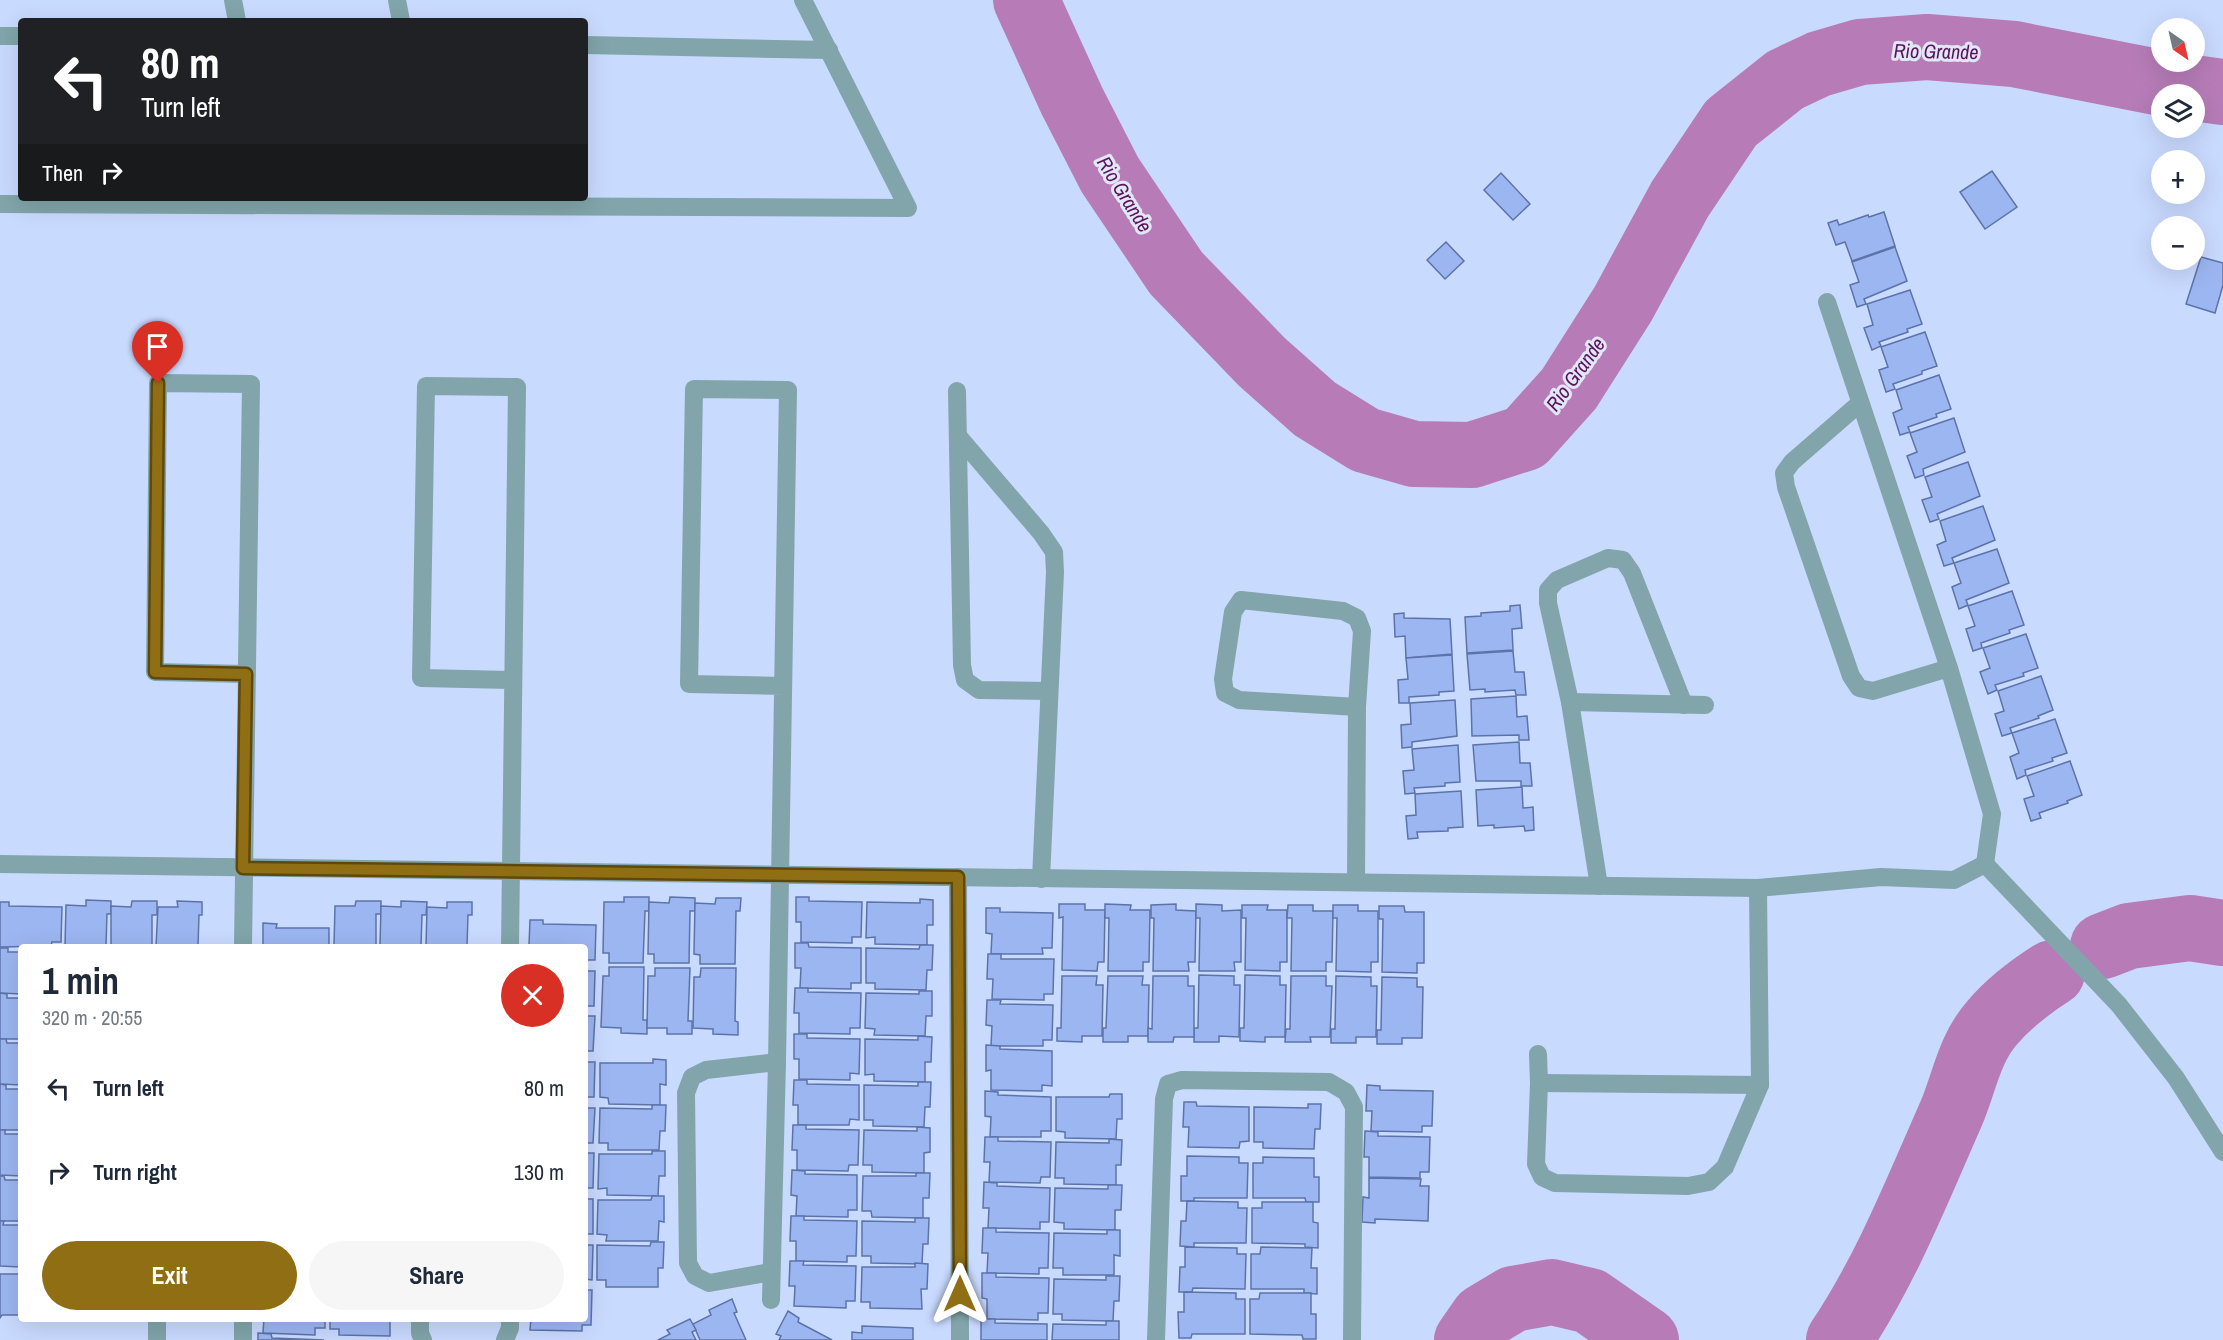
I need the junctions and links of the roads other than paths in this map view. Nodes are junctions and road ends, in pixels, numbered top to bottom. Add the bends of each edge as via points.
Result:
1 (232, 0) edge
2 (397, 0) edge
3 (803, 0) edge
4 (236, 18) edge
5 (400, 18) edge
6 (0, 36) edge
7 (18, 36) edge
8 (588, 45) edge
9 (829, 50) junction
10 (435, 202) edge
11 (0, 204) edge
12 (1827, 302) dead end
13 (957, 391) dead end
14 (1860, 403) junction
15 (959, 437) junction
16 (1949, 668) junction
17 (246, 674) junction
18 (513, 680) junction
19 (783, 686) junction
20 (1049, 691) junction
21 (1570, 702) junction
22 (1684, 705) junction
23 (1705, 705) dead end
24 (1357, 707) junction
25 (0, 864) edge
26 (1985, 864) junction
27 (243, 868) junction
28 (510, 872) junction
29 (779, 875) junction
30 (958, 877) junction
31 (1041, 879) junction
32 (1356, 882) junction
33 (1599, 886) junction
34 (1758, 888) junction
35 (243, 944) edge
36 (510, 944) edge
37 (1538, 1054) dead end
38 (777, 1062) junction
39 (1539, 1083) junction
40 (1760, 1085) junction
41 (2223, 1152) edge
42 (771, 1272) junction
43 (771, 1300) dead end
44 (157, 1322) edge
45 (243, 1322) edge
46 (420, 1322) edge
47 (510, 1322) edge
48 (157, 1340) edge
49 (243, 1340) edge
50 (423, 1340) edge
51 (505, 1340) edge
52 (960, 1340) edge
53 (1156, 1340) edge
54 (1352, 1340) edge

1 - 4 street
2 - 5 street
3 - 9 street
6 - 7 street
8 - 9 street
9 - 10 street via 908,208
10 - 11 street
12 - 14 street
13 - 15 street
14 - 16 street
14 - 16 street via 1792,462 1784,473 1786,487 1851,676 1859,688 1873,691
15 - 20 street via 1054,552
15 - 20 street via 965,680 979,690
16 - 26 street via 1992,814
17 - 17 street via 251,384 158,383 155,672
17 - 27 street
18 - 18 street via 517,387 426,386 421,678
18 - 28 street
19 - 19 street via 788,390 694,389 689,684
19 - 29 street
20 - 31 street
21 - 22 street
21 - 22 street via 1548,590 1557,580 1608,558 1623,560 1632,573
21 - 33 street
22 - 23 street
24 - 24 street via 1362,631 1357,618 1343,611 1241,600 1233,612 1223,679 1225,693 1239,699
24 - 32 street
25 - 27 street
26 - 34 street via 1953,880 1881,877
26 - 41 street via 2119,1005 2176,1078
27 - 28 street
27 - 35 street
28 - 29 street
28 - 36 street
29 - 30 street
29 - 38 street
30 - 31 street
30 - 52 street
31 - 32 street
32 - 33 street
33 - 34 street
34 - 40 street
37 - 39 street
38 - 42 street
38 - 42 street via 706,1070 692,1077 686,1093 688,1263 695,1276 709,1282
39 - 40 street
39 - 40 street via 1536,1164 1542,1177 1555,1183 1688,1186 1709,1182 1725,1167
42 - 43 street
44 - 48 street
45 - 49 street
46 - 50 street
47 - 51 street
53 - 54 street via 1164,1099 1168,1084 1182,1080 1329,1082 1346,1092 1353,1107

